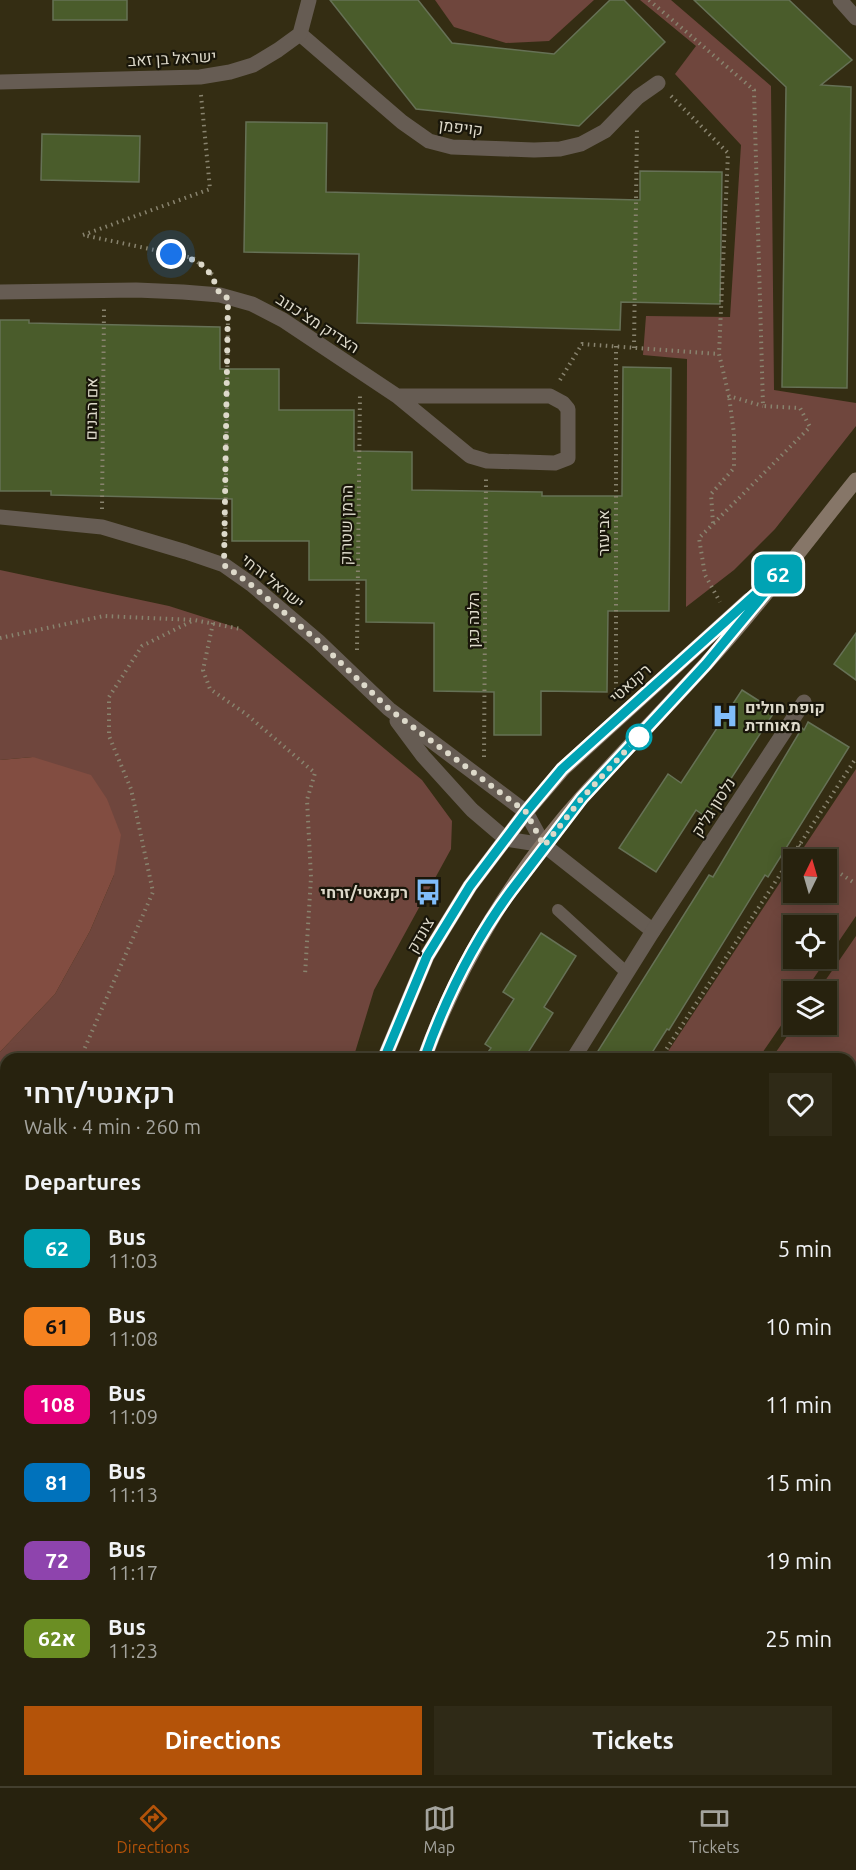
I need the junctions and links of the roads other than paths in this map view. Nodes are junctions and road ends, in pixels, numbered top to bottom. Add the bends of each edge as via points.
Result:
1 (309, 0) edge
2 (840, 0) edge
3 (856, 18) edge
4 (300, 34) junction
5 (0, 82) edge
6 (658, 83) road end
7 (0, 292) edge
8 (397, 396) junction
9 (856, 480) edge
10 (0, 518) edge
11 (789, 564) junction
12 (804, 702) dead end
13 (389, 709) junction
14 (526, 812) junction
15 (506, 839) junction
16 (544, 846) junction
17 (558, 910) dead end
18 (652, 931) junction
19 (627, 973) junction
20 (387, 1053) edge
21 (427, 1053) edge
22 (577, 1053) edge

1 - 4 street
2 - 3 street
4 - 5 street, ישראל בן זאב via 253,65 200,77
4 - 6 street, קויפמן via 402,122 429,141 452,147 534,150 581,144 605,131 638,97
7 - 8 street, הצדיק מצ'כנוב via 159,291 224,297 252,304 283,320
8 - 8 street, הצדיק מצ'כנוב via 550,396 568,409 568,458 555,463 487,461 470,456
9 - 11 street, רקנאטי
10 - 13 street, ישראל זרחי via 102,527 224,565 280,608
11 - 14 street, רקנאטי via 562,769
11 - 16 street, רקנאטי
12 - 18 street, נלסון גליק
13 - 14 street, ישראל זרחי
13 - 15 street, ישראל זרחי via 445,782
14 - 15 street, רקנאטי
14 - 16 street, ישראל זרחי
15 - 16 street
15 - 20 street, צונדק via 470,886 427,956
16 - 18 street
16 - 21 street via 500,906 461,973
17 - 19 lane
18 - 19 street, נלסון גליק
19 - 22 street, נלסון גליק

